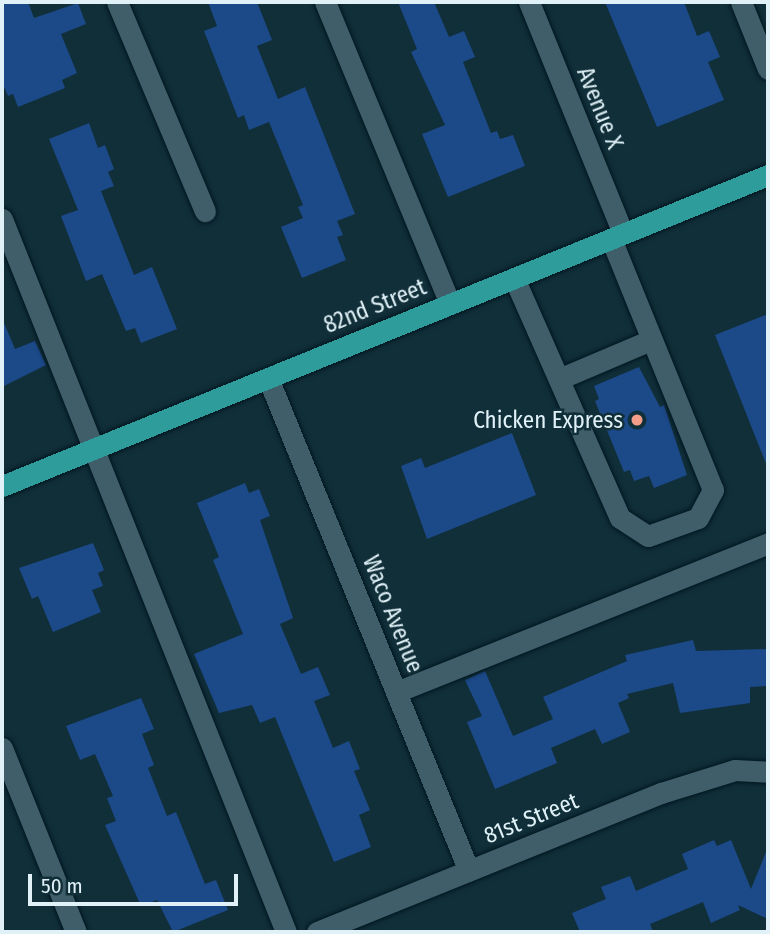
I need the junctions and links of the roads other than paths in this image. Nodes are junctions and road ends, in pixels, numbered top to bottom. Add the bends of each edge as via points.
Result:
1 (117, 2) edge
2 (325, 2) edge
3 (529, 2) edge
4 (741, 2) edge
5 (768, 69) edge
6 (768, 175) edge
7 (205, 211) dead end
8 (2, 219) edge
9 (617, 236) junction
10 (514, 278) junction
11 (450, 304) junction
12 (651, 340) junction
13 (268, 378) junction
14 (559, 379) junction
15 (95, 448) junction
16 (2, 486) edge
17 (768, 543) edge
18 (396, 692) junction
19 (2, 748) edge
20 (768, 772) edge
21 (469, 871) junction
22 (76, 932) edge
23 (286, 932) edge
24 (317, 932) edge

1 - 7 street
2 - 11 street
3 - 9 street, Avenue X
4 - 5 street
6 - 9 main road, 82nd Street
8 - 15 street
9 - 10 main road, 82nd Street
9 - 12 street, Avenue X
10 - 11 main road, 82nd Street
10 - 14 street
11 - 13 main road, 82nd Street
12 - 14 street
12 - 14 street, Avenue X via 713,489 698,518 648,536 620,518
13 - 15 main road, 82nd Street
13 - 18 street, Waco Avenue
15 - 16 main road, 82nd Street
15 - 23 street
17 - 18 street
18 - 21 street, Waco Avenue
19 - 22 street
20 - 21 street, 81st Street via 735,770 661,793
21 - 24 street, 81st Street

